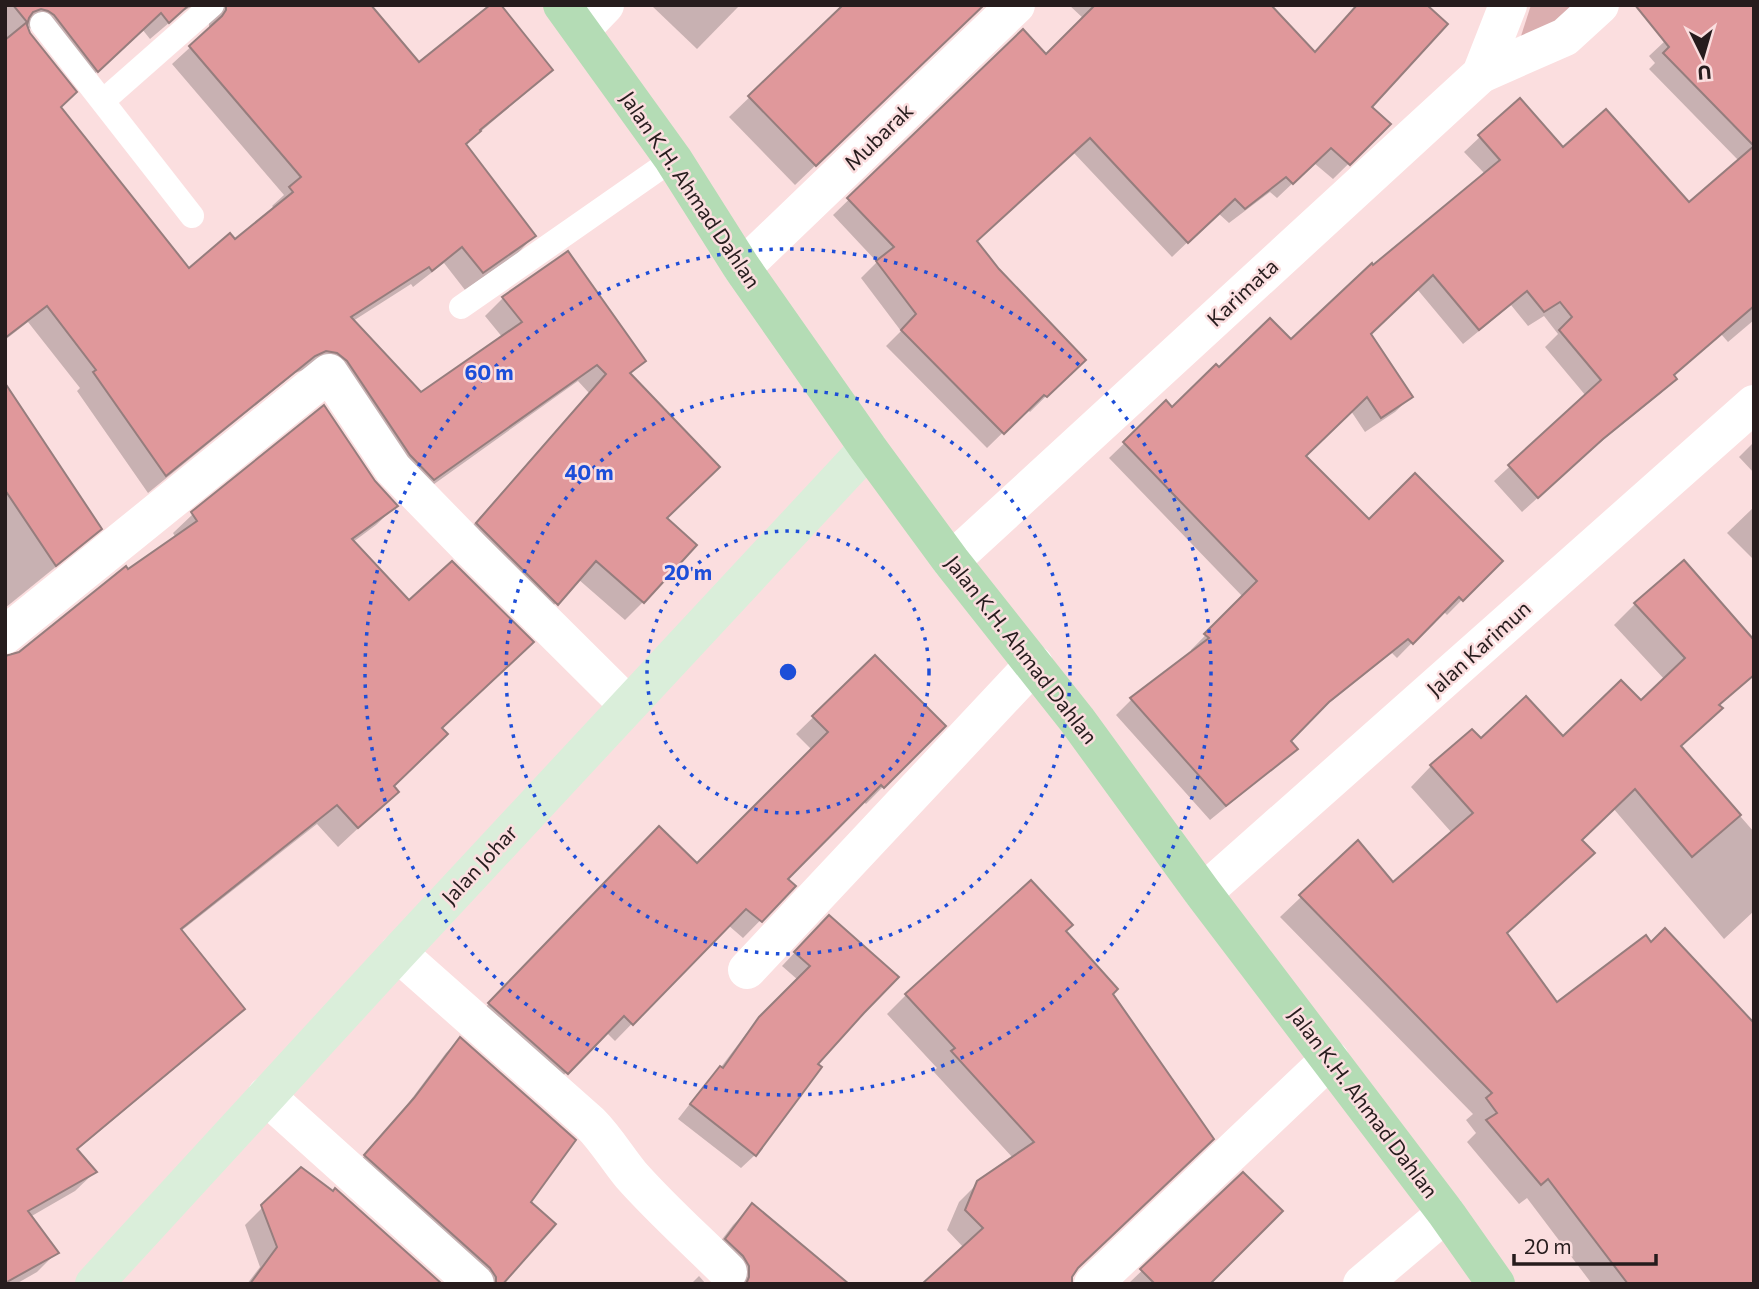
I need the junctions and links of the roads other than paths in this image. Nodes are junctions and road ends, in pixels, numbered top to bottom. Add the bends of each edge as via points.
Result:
1 (212, 5) edge
2 (1016, 5) edge
3 (1508, 5) edge
4 (1600, 5) edge
5 (583, 13) edge
6 (42, 24) dead end
7 (1480, 74) junction
8 (103, 102) junction
9 (673, 159) junction
10 (192, 216) dead end
11 (743, 268) junction
12 (461, 307) dead end
13 (1754, 404) edge
14 (868, 448) junction
15 (951, 561) junction
16 (5, 635) edge
17 (1034, 664) junction
18 (628, 705) junction
19 (1203, 893) junction
20 (398, 953) junction
21 (747, 970) dead end
22 (1330, 1059) junction
23 (266, 1096) junction
24 (1446, 1213) junction
25 (728, 1272) dead end
26 (94, 1284) edge
27 (474, 1284) edge
28 (1093, 1284) edge
29 (1362, 1284) edge
30 (1496, 1284) edge

1 - 8 lane
2 - 11 street, Mubarak
3 - 7 street, Karimata
4 - 7 street via 1565,37
5 - 9 main road, Jalan K.H. Ahmad Dahlan
6 - 8 lane
7 - 15 street, Karimata
8 - 10 lane
9 - 11 main road, Jalan K.H. Ahmad Dahlan
9 - 12 lane
11 - 14 main road, Jalan K.H. Ahmad Dahlan
13 - 19 street, Jalan Karimun
14 - 15 main road, Jalan K.H. Ahmad Dahlan
14 - 18 street, Jalan Johar
15 - 17 main road, Jalan K.H. Ahmad Dahlan
16 - 18 street via 329,373 393,469
17 - 19 main road, Jalan K.H. Ahmad Dahlan
17 - 21 street
18 - 20 street, Jalan Johar
19 - 22 main road, Jalan K.H. Ahmad Dahlan
20 - 23 street, Jalan Johar
20 - 25 street via 590,1123 644,1189
22 - 24 main road, Jalan K.H. Ahmad Dahlan
22 - 28 street
23 - 26 street, Jalan Johar
23 - 27 street
24 - 29 street
24 - 30 main road, Jalan K.H. Ahmad Dahlan

